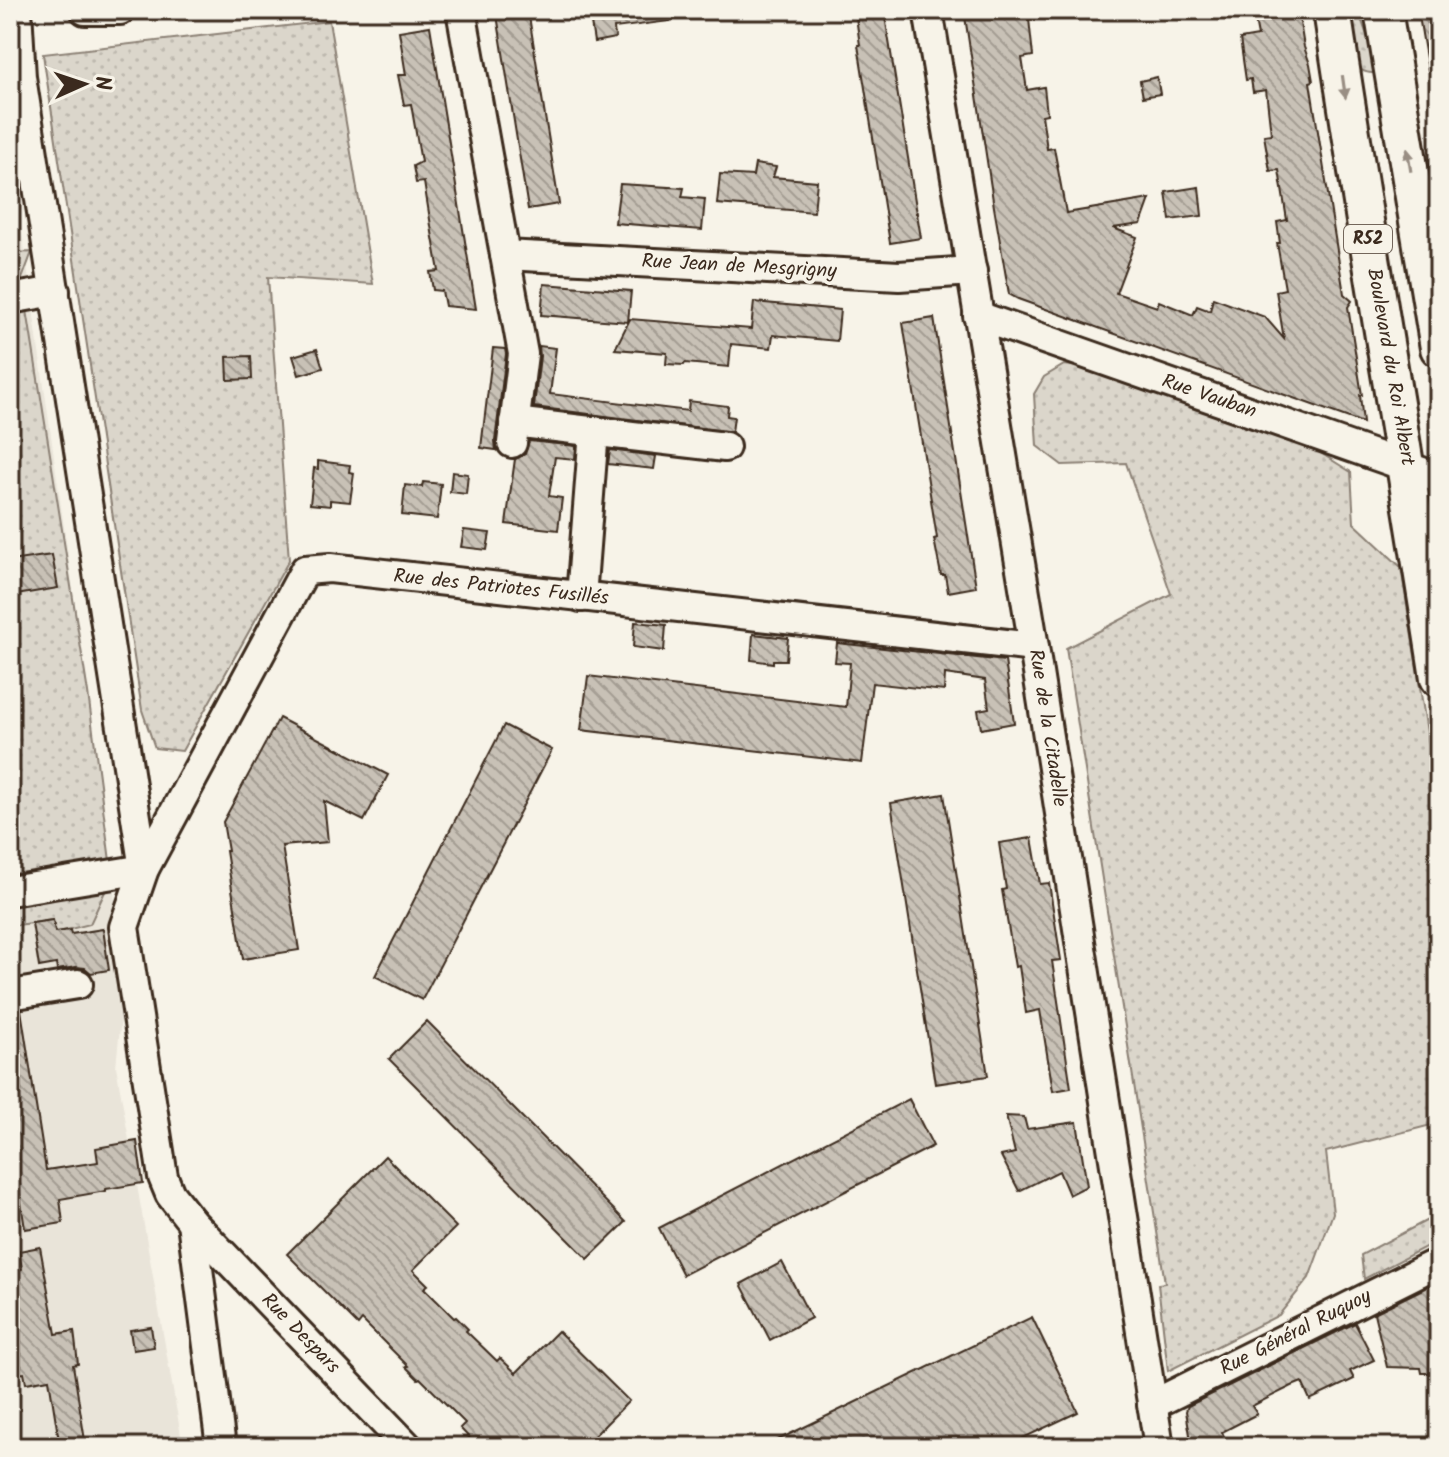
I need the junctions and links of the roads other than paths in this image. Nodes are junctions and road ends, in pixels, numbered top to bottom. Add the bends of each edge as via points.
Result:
1 (17, 10) edge
2 (85, 10) edge
3 (120, 10) edge
4 (461, 10) edge
5 (928, 10) edge
6 (1332, 10) edge
7 (1383, 10) edge
8 (505, 255) junction
9 (972, 271) junction
10 (55, 291) junction
11 (10, 299) edge
12 (978, 316) junction
13 (1439, 348) edge
14 (594, 431) junction
15 (725, 447) dead end
16 (1423, 472) edge
17 (581, 597) junction
18 (1034, 647) junction
19 (1439, 678) edge
20 (144, 869) junction
21 (10, 891) edge
22 (78, 984) dead end
23 (10, 995) edge
24 (192, 1222) junction
25 (1439, 1262) edge
26 (1152, 1405) junction
27 (221, 1447) edge
28 (408, 1447) edge
29 (1159, 1447) edge

1 - 10 street, Rue des Patriotes Fusillés via 21,77
2 - 3 street
4 - 8 street
5 - 9 street, Rue de la Citadelle
6 -> 16 main road, Boulevard du Roi Albert / R52 via 1352,143
13 -> 7 main road, R52
8 - 9 street, Rue Jean de Mesgrigny via 899,276
8 - 14 street via 523,354 513,432
9 - 12 street, Rue de la Citadelle
10 - 11 street
10 - 20 street, Rue des Patriotes Fusillés
12 - 16 street, Rue Vauban
12 - 18 street, Rue de la Citadelle
14 - 15 street
14 - 17 street
16 - 19 main road, Boulevard du Roi Albert / R52
17 - 18 street, Rue des Patriotes Fusillés
17 - 20 street, Rue des Patriotes Fusillés via 330,568 305,570
18 - 26 street, Rue de la Citadelle
20 - 21 street
20 - 24 street, Rue des Patriotes Fusillés via 124,927 163,1177
22 - 23 street
24 - 27 street
24 - 28 street, Rue Despars
25 - 26 street, Rue Général Ruquoy
26 - 29 street, Rue de la Citadelle

